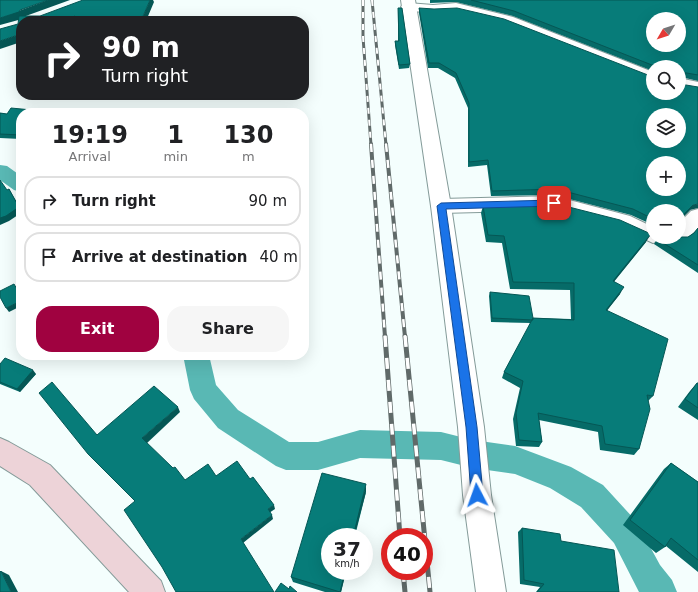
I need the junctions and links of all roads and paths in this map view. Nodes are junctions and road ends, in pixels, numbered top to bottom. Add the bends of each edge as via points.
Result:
1 (408, 3) edge
2 (646, 74) edge
3 (686, 84) edge
4 (698, 87) edge
5 (441, 206) junction
6 (698, 216) edge
7 (686, 228) edge
8 (646, 233) edge
9 (0, 451) edge
10 (150, 592) edge
11 (491, 592) edge

1 - 2 street via 434,9 456,7 508,20
1 - 5 street
3 - 4 street
5 - 8 street via 554,203 623,221
5 - 11 street via 472,427 477,495
6 - 7 street
9 - 10 main road via 40,475

